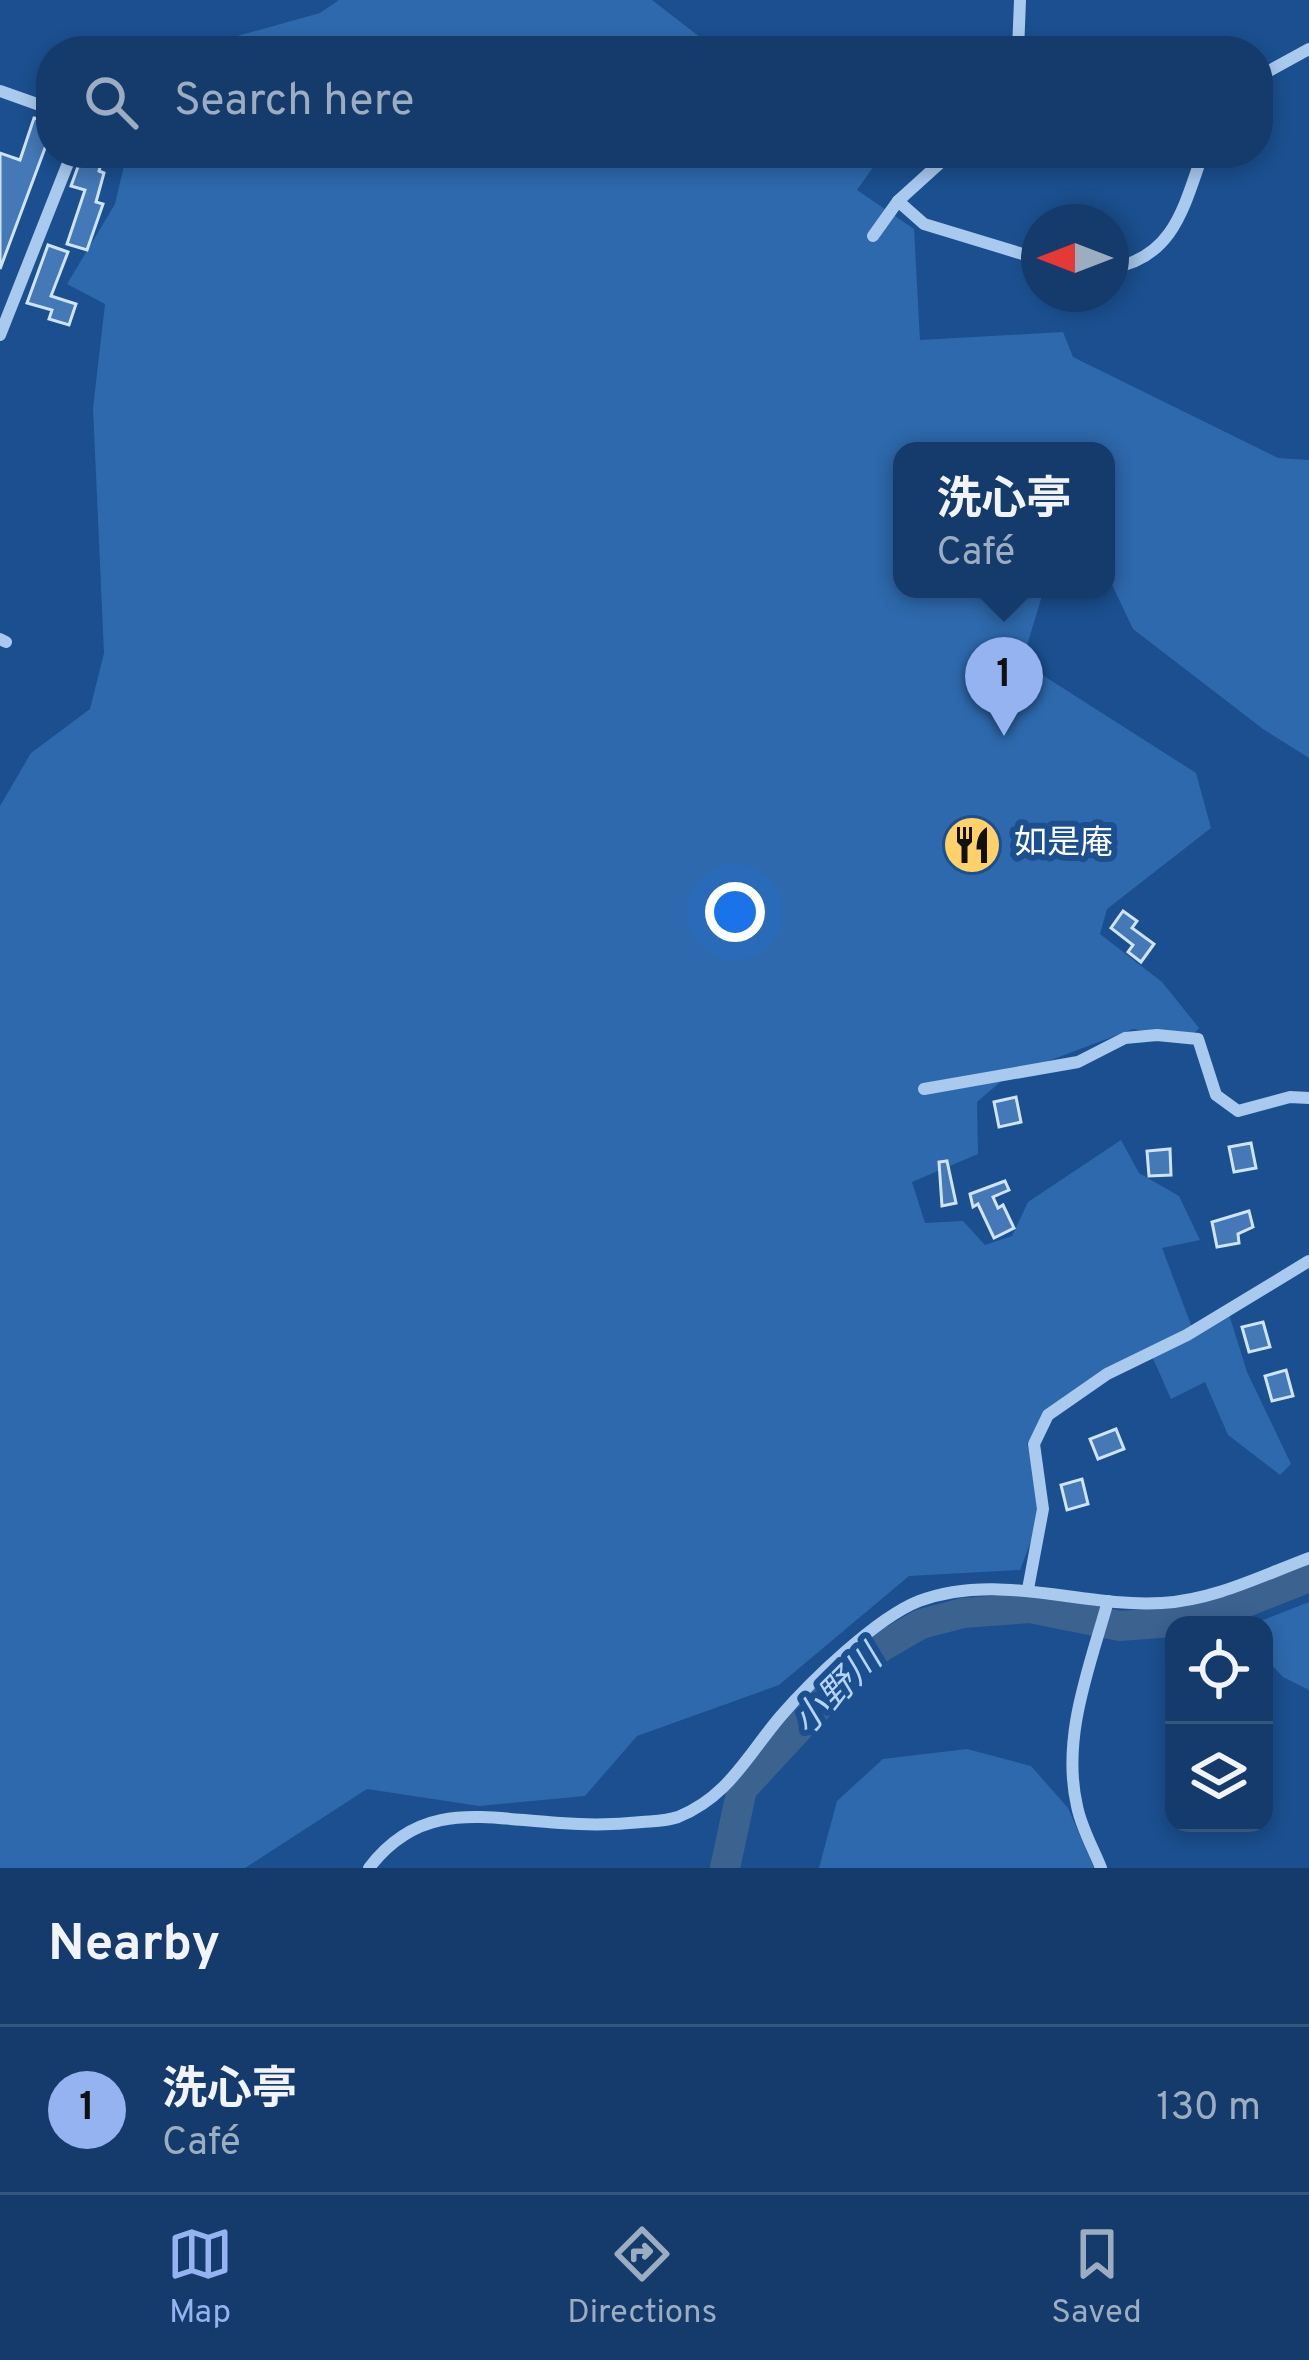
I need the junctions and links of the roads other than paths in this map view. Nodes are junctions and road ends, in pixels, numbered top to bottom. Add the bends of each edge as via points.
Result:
1 (1020, 0) edge
2 (1019, 36) edge
3 (1309, 49) edge
4 (1273, 69) edge
5 (0, 91) edge
6 (36, 104) edge
7 (66, 168) edge
8 (934, 168) edge
9 (1197, 168) edge
10 (898, 201) junction
11 (873, 236) dead end
12 (1021, 254) edge
13 (1129, 265) edge
14 (0, 335) edge
15 (924, 1089) dead end
16 (1309, 1098) edge
17 (1309, 1261) edge
18 (1309, 1558) edge
19 (1028, 1589) junction
20 (1108, 1600) junction
21 (369, 1868) edge
22 (1101, 1868) edge

1 - 2 street
3 - 4 street
5 - 6 street
7 - 14 street
8 - 10 street
9 - 13 street via 1164,245
10 - 11 street
10 - 12 street via 924,224
15 - 16 street via 1078,1062 1125,1038 1157,1035 1198,1040 1216,1095 1238,1111
17 - 19 street via 1048,1415 1034,1444 1043,1510
18 - 20 street via 1204,1598
19 - 20 street
19 - 21 street via 952,1592 877,1625 780,1716 735,1779 672,1819 441,1818 408,1832
20 - 22 street via 1072,1756 1077,1807

